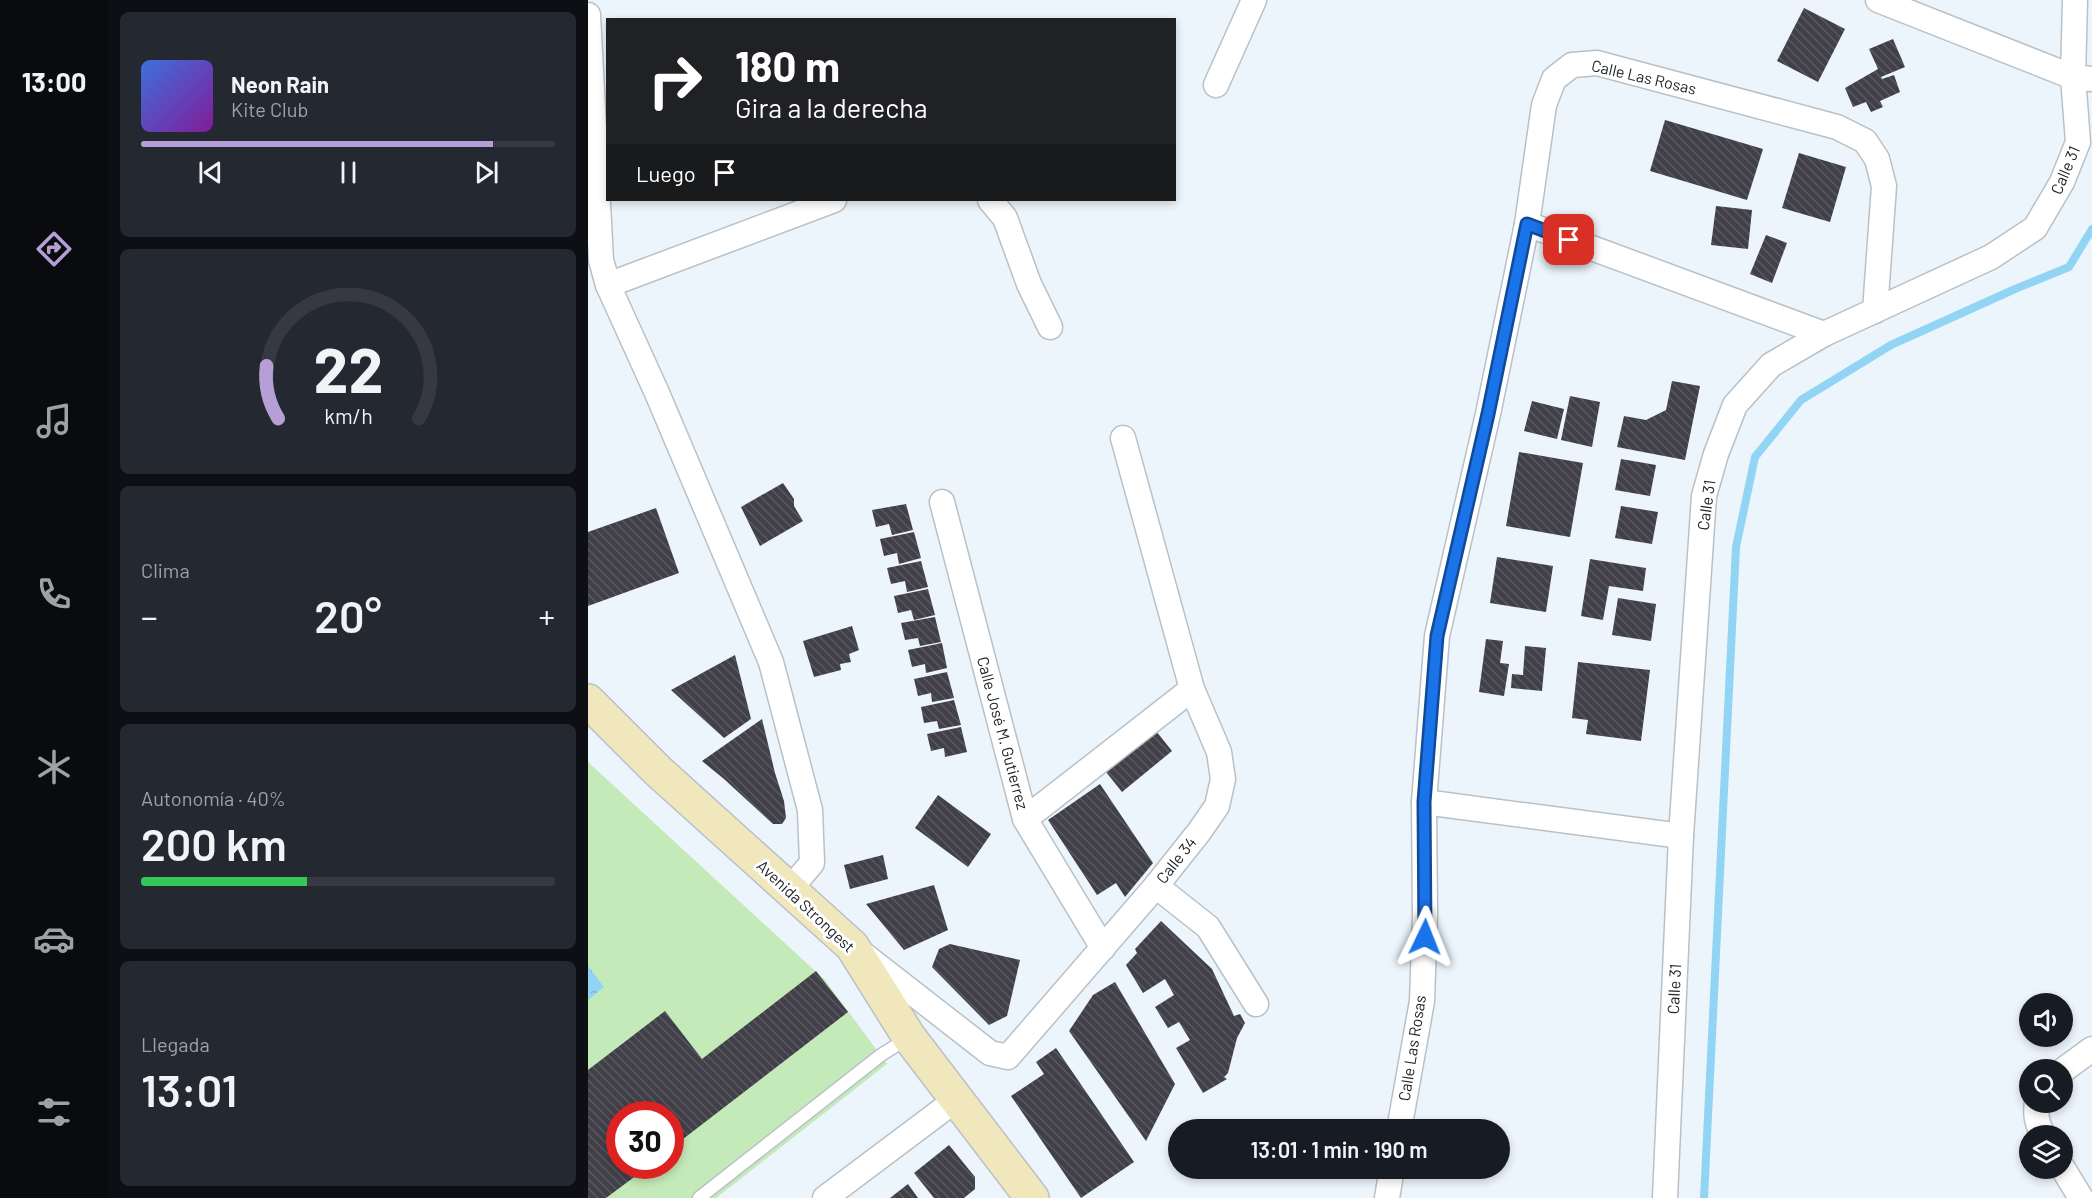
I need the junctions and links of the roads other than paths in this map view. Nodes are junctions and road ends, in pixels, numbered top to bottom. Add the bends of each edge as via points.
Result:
1 (1254, 0) edge
2 (1878, 0) edge
3 (2075, 0) edge
4 (588, 15) edge
5 (599, 70) edge
6 (2085, 78) edge
7 (1216, 85) dead end
8 (2085, 145) edge
9 (831, 201) edge
10 (991, 201) edge
11 (1527, 224) junction
12 (595, 262) edge
13 (608, 285) junction
14 (1875, 311) junction
15 (1050, 327) dead end
16 (1824, 334) junction
17 (1123, 438) dead end
18 (942, 502) dead end
19 (1192, 689) junction
20 (588, 701) edge
21 (1424, 802) junction
22 (1025, 819) junction
23 (1681, 836) junction
24 (1156, 886) junction
25 (790, 890) junction
26 (852, 946) junction
27 (1103, 948) junction
28 (1256, 1004) dead end
29 (909, 1037) junction
30 (2092, 1049) edge
31 (2073, 1063) edge
32 (957, 1099) junction
33 (1401, 1119) edge
34 (1390, 1179) edge
35 (2069, 1179) edge
36 (699, 1198) edge
37 (825, 1198) edge
38 (1032, 1198) edge
39 (1387, 1198) edge
40 (1665, 1198) edge
41 (2081, 1198) edge

1 - 7 street
2 - 6 street
3 - 6 street, Calle 31
4 - 5 street
5 - 12 street
6 - 8 street, Calle 31
8 - 14 street, Calle 31 via 2035,228 1991,257
9 - 13 street
10 - 15 street via 1005,218 1029,284
11 - 14 street, Calle Las Rosas via 1544,105 1554,79 1572,64 1597,63 1838,127 1865,141 1877,159 1884,186
11 - 16 street
11 - 21 street, Calle Las Rosas via 1437,636
12 - 13 street
13 - 25 street via 771,662 810,810 812,863
14 - 16 street, Calle 31
16 - 23 street, Calle 31 via 1771,365 1736,405 1704,496
17 - 19 street, Calle 34
18 - 22 street, Calle José M. Gutierrez
19 - 22 street
19 - 24 street, Calle 34 via 1219,752 1223,779 1217,806
20 - 25 main road, Avenida Strongest via 658,771
21 - 23 street
21 - 33 street, Calle Las Rosas via 1422,1001
22 - 27 street, Calle José M. Gutierrez
23 - 40 street, Calle 31
24 - 27 street, Calle 34
24 - 28 street via 1208,927
25 - 26 main road, Avenida Strongest
26 - 27 street, Calle 34 via 990,1053 1008,1057
26 - 29 main road, Avenida Strongest
29 - 32 main road, Avenida Strongest
29 - 36 lane
30 - 31 street
32 - 37 street
32 - 38 main road, Avenida Strongest
34 - 39 street
35 - 41 street

